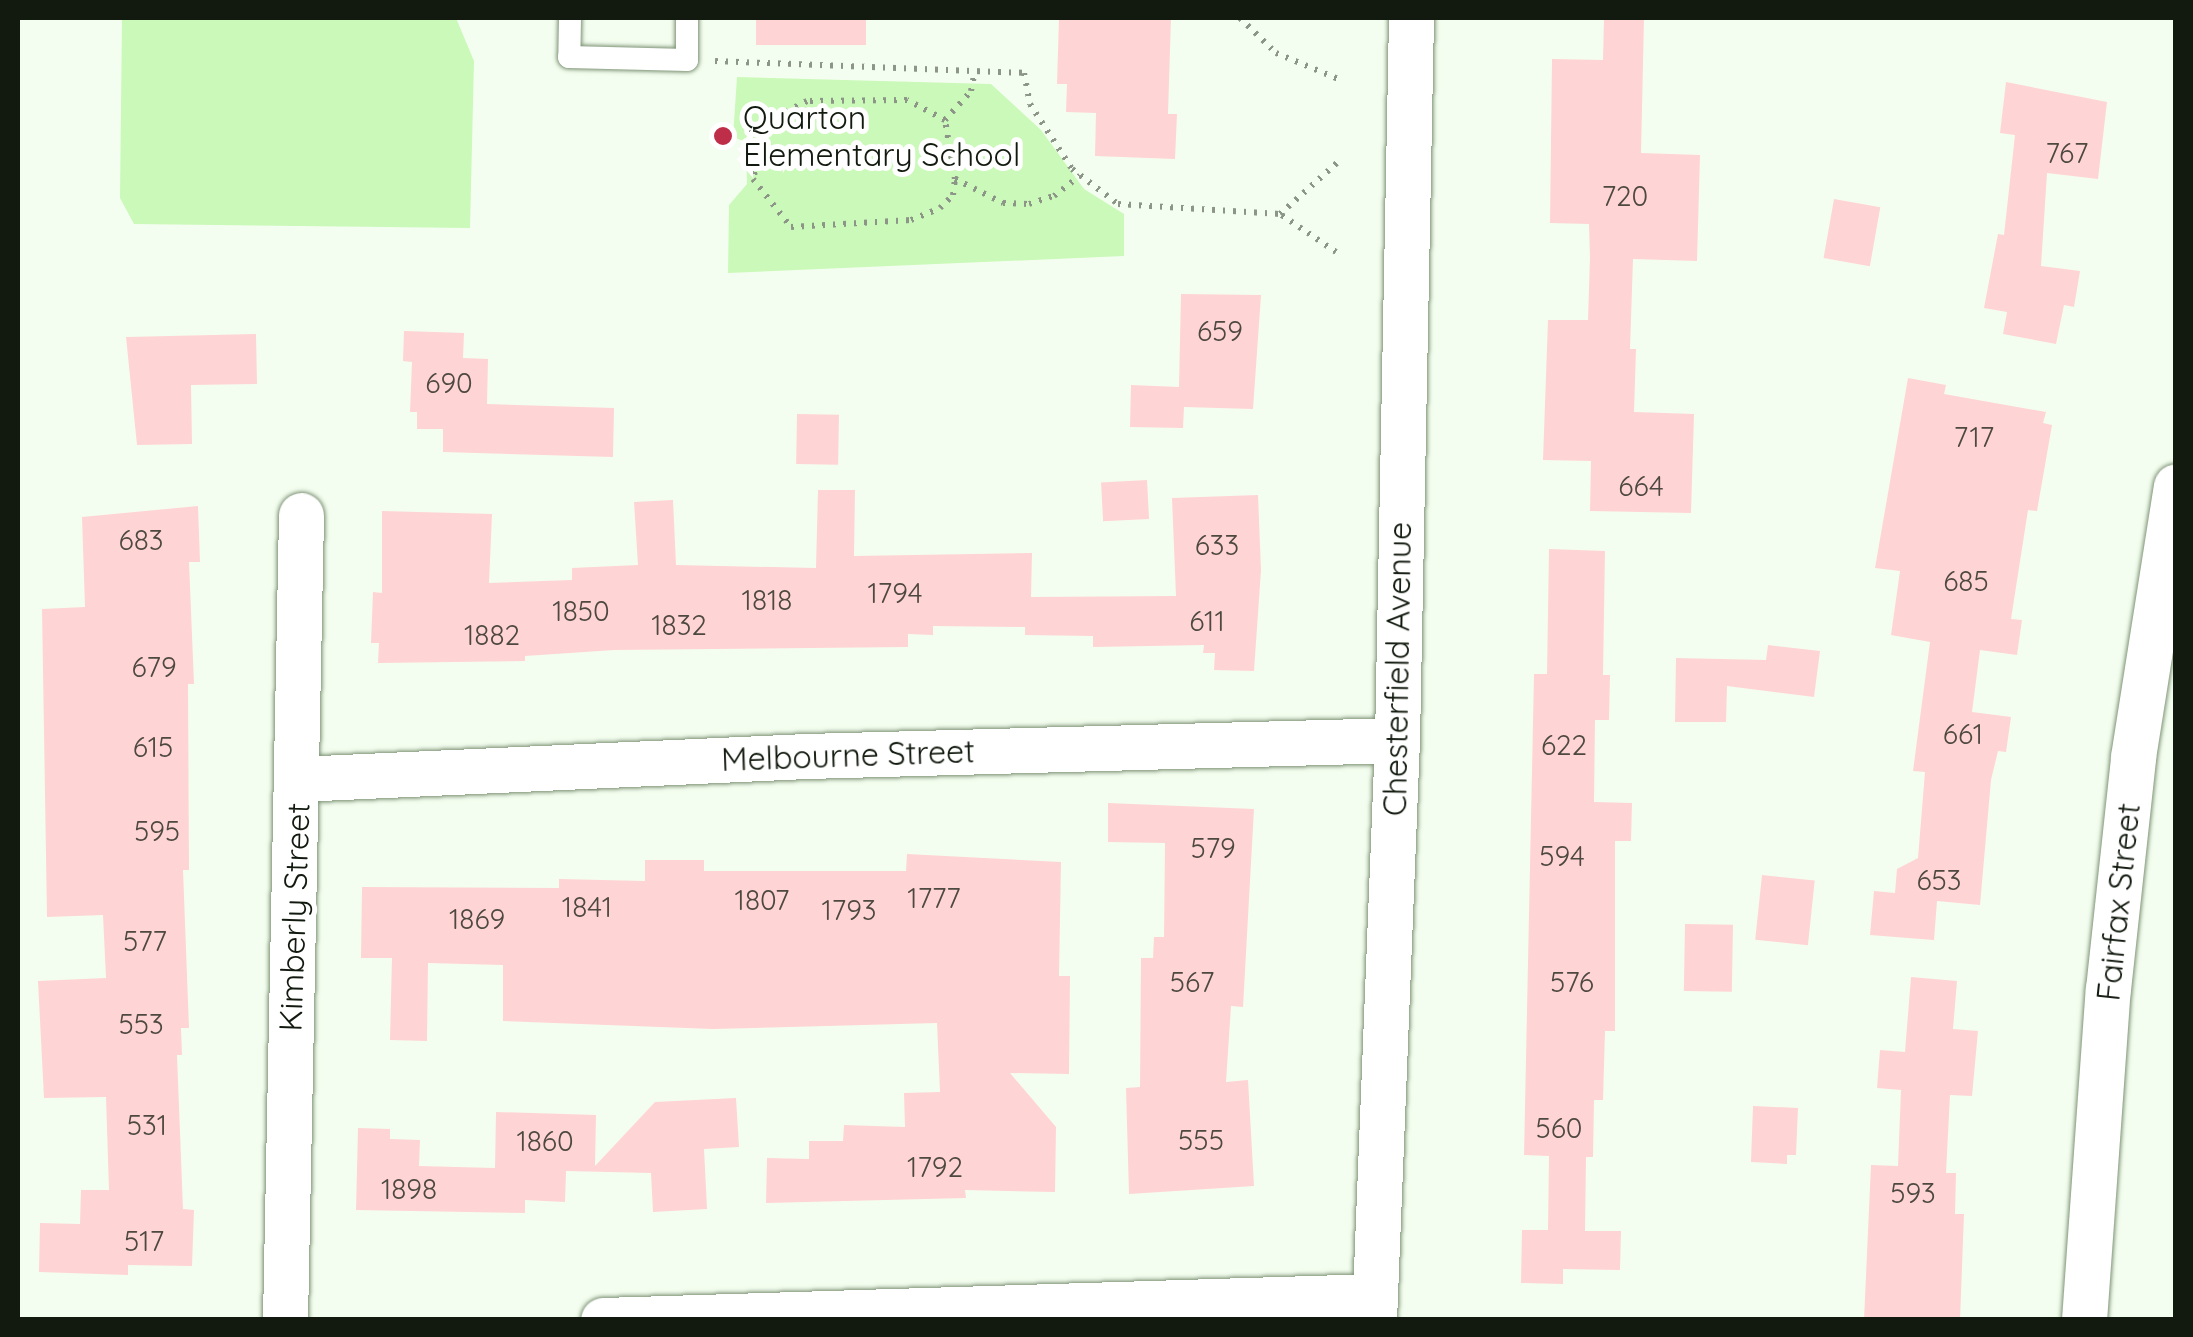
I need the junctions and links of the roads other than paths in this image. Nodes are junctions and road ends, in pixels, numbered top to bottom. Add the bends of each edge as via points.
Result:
1 (570, 18) edge
2 (687, 18) edge
3 (1411, 18) edge
4 (2176, 486) edge
5 (301, 515) dead end
6 (1397, 740) junction
7 (298, 779) junction
8 (1375, 1308) edge
9 (286, 1320) edge
10 (603, 1320) edge
11 (2084, 1320) edge

1 - 2 lane via 569,58 686,60
3 - 6 street, Chesterfield Avenue
4 - 11 street, Fairfax Street via 2133,756
5 - 7 street, Kimberly Street
6 - 7 street, Melbourne Street via 826,755
6 - 8 street, Chesterfield Avenue
7 - 9 street, Kimberly Street
8 - 10 street

